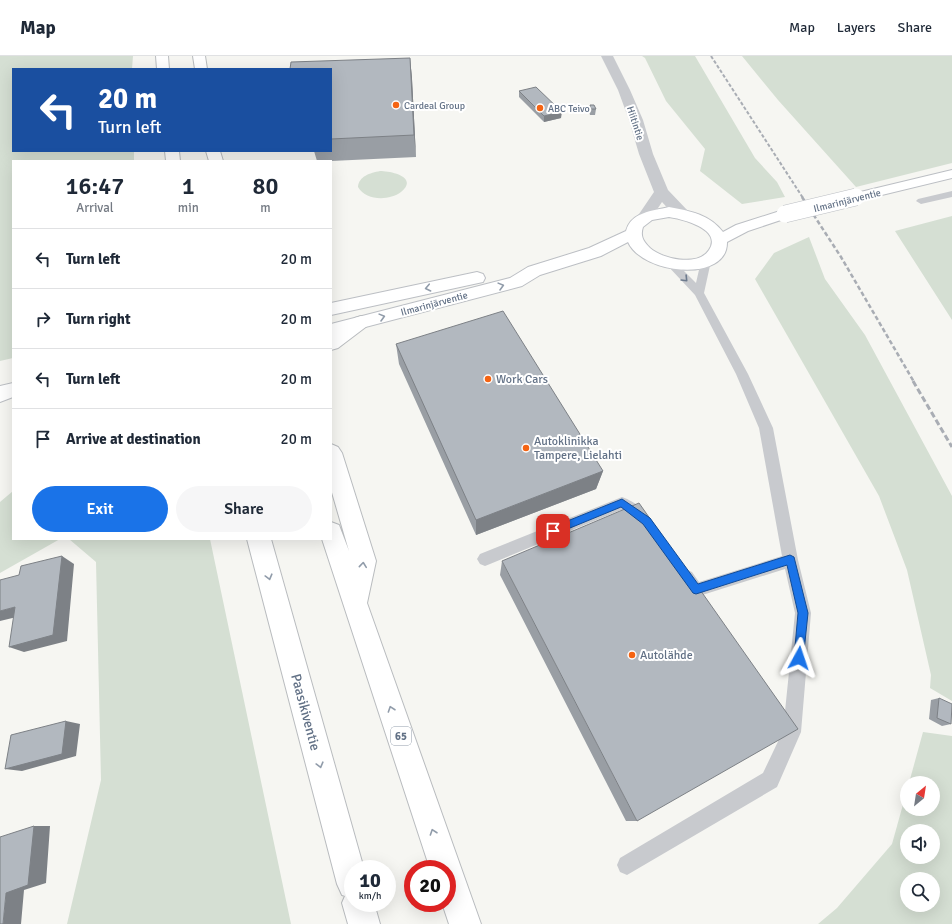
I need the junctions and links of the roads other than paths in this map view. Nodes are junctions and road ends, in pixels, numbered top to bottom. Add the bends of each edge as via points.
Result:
1 (162, 56) edge
2 (199, 56) edge
3 (607, 56) edge
4 (163, 68) edge
5 (200, 68) edge
6 (952, 174) edge
7 (661, 192) junction
8 (952, 194) edge
9 (921, 201) dead end
10 (683, 214) junction
11 (645, 217) junction
12 (703, 221) junction
13 (742, 228) junction
14 (632, 234) junction
15 (719, 240) junction
16 (595, 252) junction
17 (646, 254) junction
18 (706, 261) junction
19 (671, 264) junction
20 (534, 271) junction
21 (699, 293) junction
22 (332, 309) edge
23 (361, 322) junction
24 (332, 330) edge
25 (332, 342) edge
26 (12, 390) edge
27 (0, 394) edge
28 (0, 404) edge
29 (12, 404) edge
30 (332, 455) edge
31 (651, 527) edge
32 (332, 535) edge
33 (259, 540) edge
34 (485, 559) dead end
35 (790, 560) junction
36 (678, 565) edge
37 (355, 603) junction
38 (779, 713) edge
39 (792, 732) junction
40 (346, 860) edge
41 (443, 860) edge
42 (627, 865) dead end
43 (456, 900) edge
44 (361, 912) edge
45 (364, 924) edge
46 (464, 924) edge

1 - 4 main road
2 - 5 main road
3 - 7 street, Hiitintie via 624,90
6 - 13 main road, Ilmarinjärventie, bridge via 785,214
7 - 10 street, Hiitintie
7 - 11 street
8 - 9 lane
10 - 11 main road via 656,213
10 - 12 main road
11 - 14 main road via 634,227
12 - 13 main road, Ilmarinjärventie
12 - 15 main road
13 - 15 main road, Ilmarinjärventie
14 - 16 main road, Ilmarinjärventie
14 - 17 main road via 634,241
15 - 18 main road via 719,248 714,256
16 - 17 main road, Ilmarinjärventie
16 - 20 main road, Ilmarinjärventie
17 - 19 main road
18 - 19 main road via 684,265
18 - 21 lane
19 -> 21 lane
20 -> 22 main road, Ilmarinjärventie via 508,271
23 -> 20 main road, Ilmarinjärventie via 516,282
21 - 35 lane via 742,374 766,428
23 - 24 main road, Ilmarinjärventie
23 - 25 main road
26 - 27 main road
28 - 29 main road
37 -> 30 main road via 364,561
31 - 34 lane via 647,521 622,503
32 - 37 main road, 65
33 -> 40 main road, Paasikiventie
35 - 36 lane via 700,596
35 - 39 lane via 803,613
41 -> 37 main road, 65
38 - 39 lane
39 - 42 lane via 770,780
43 - 46 main road
44 - 45 main road

